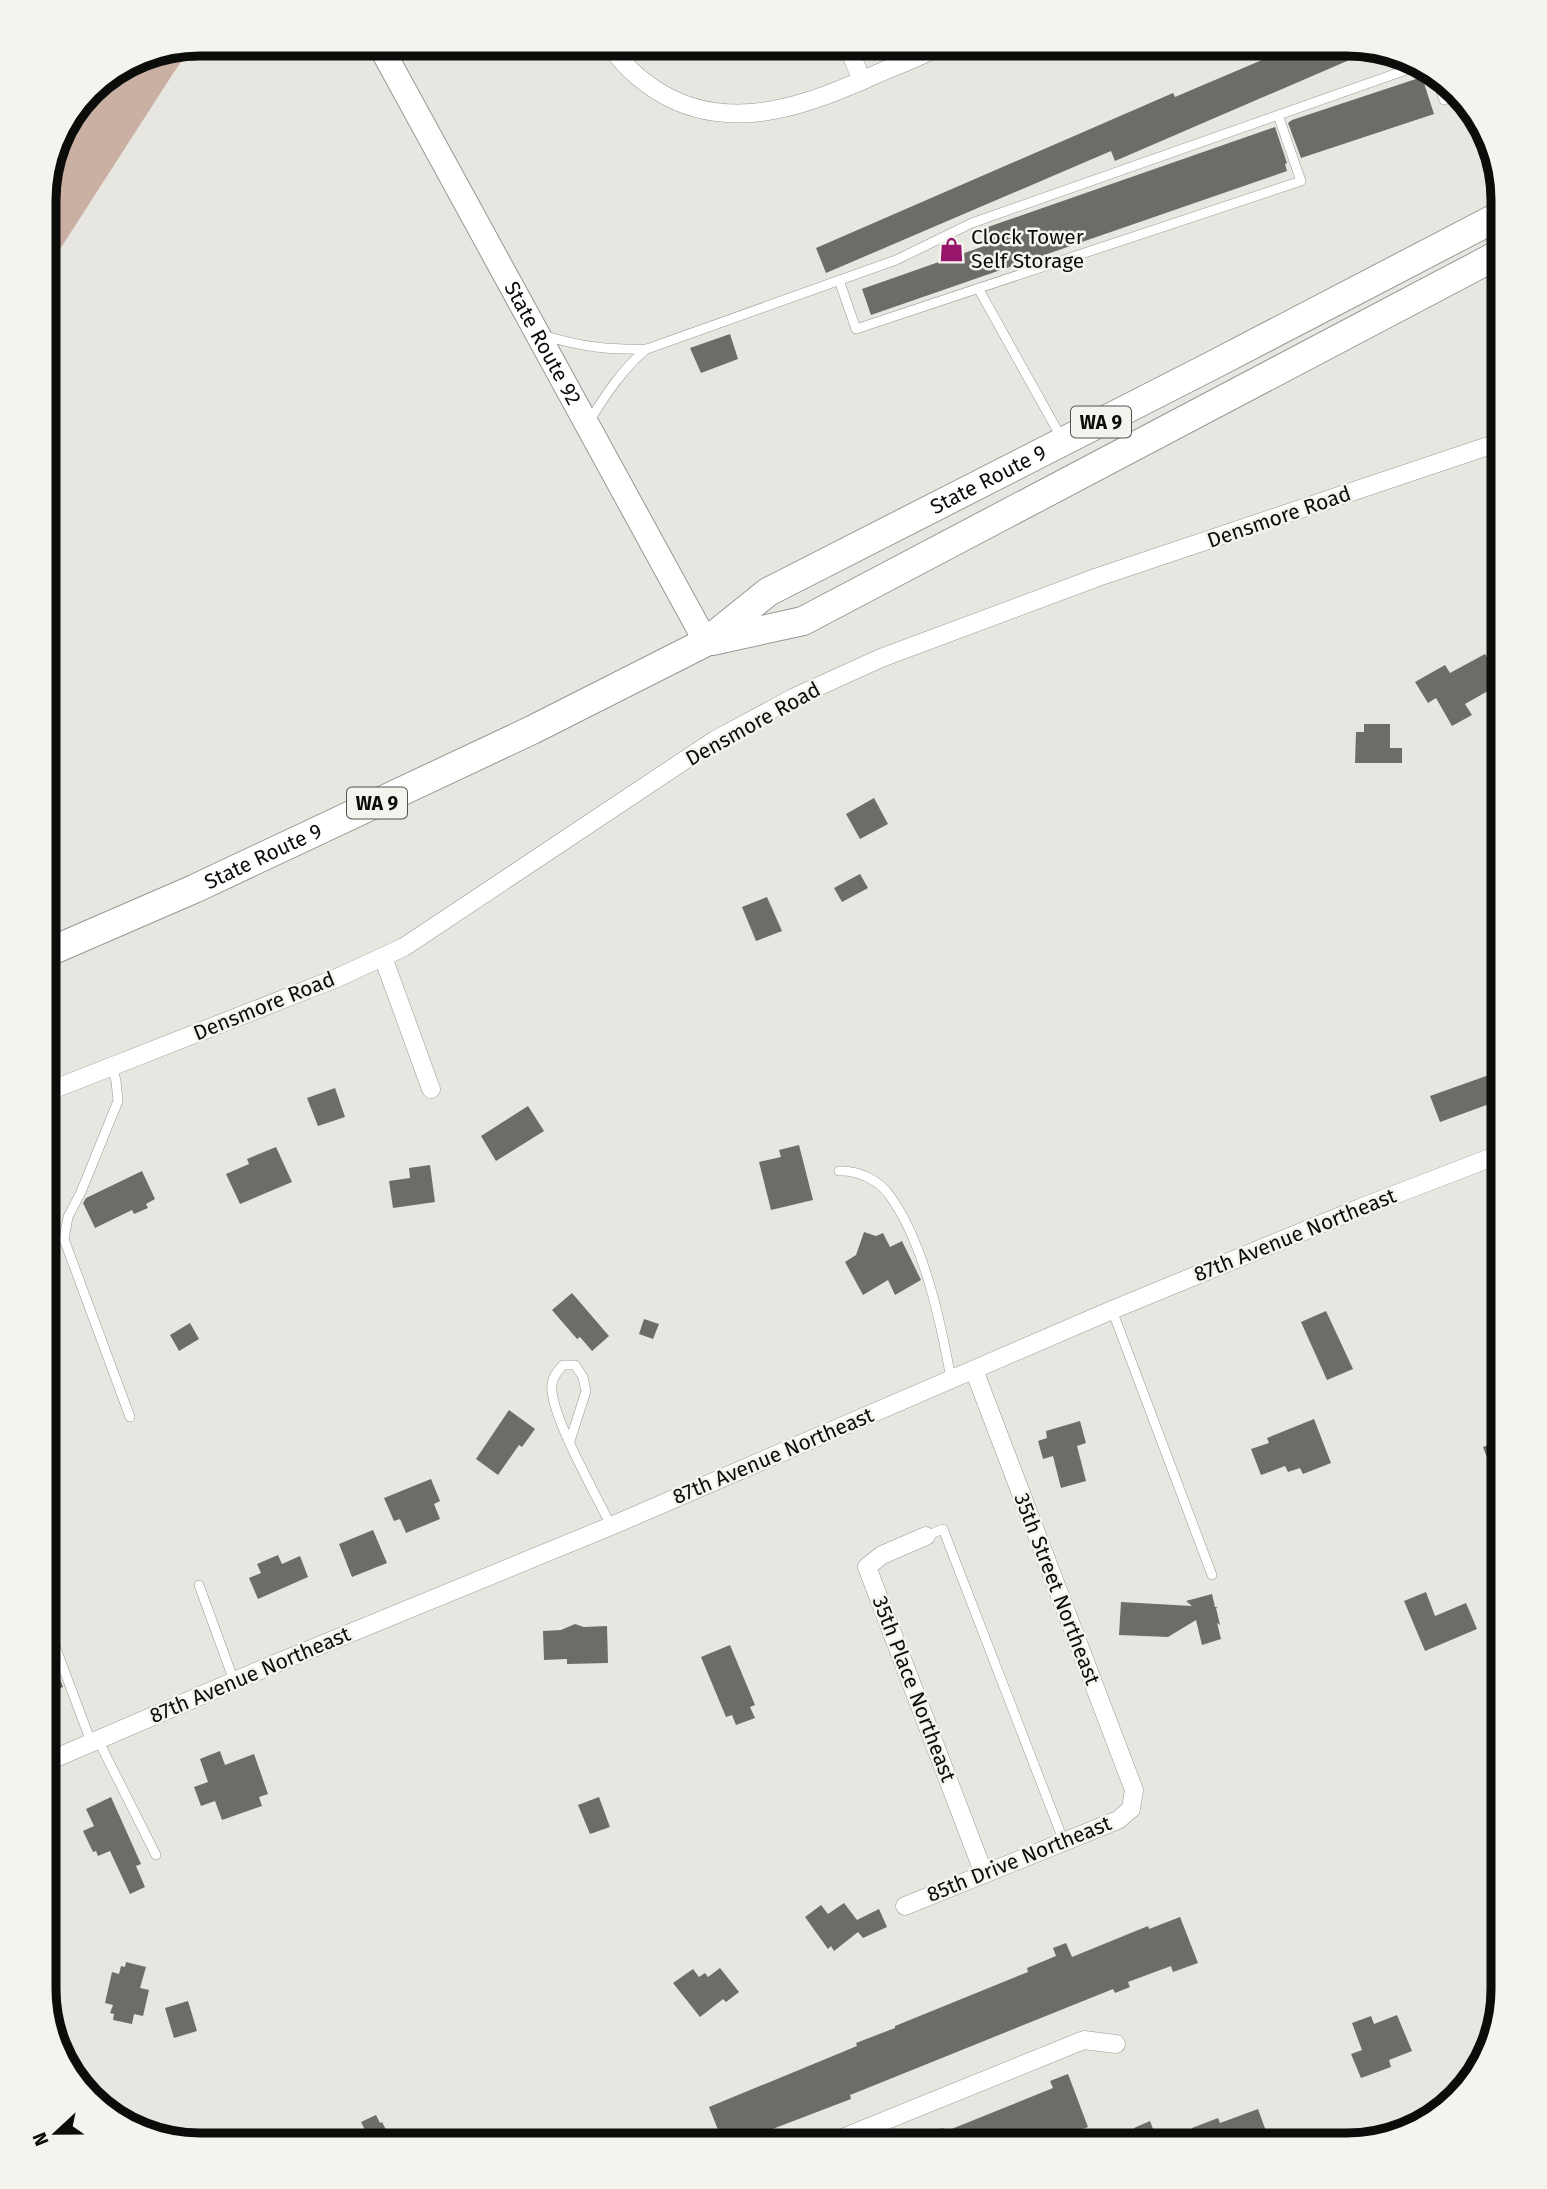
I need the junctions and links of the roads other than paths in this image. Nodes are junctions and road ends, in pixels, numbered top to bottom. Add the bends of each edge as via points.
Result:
1 (386, 56) edge
2 (404, 56) edge
3 (618, 56) edge
4 (852, 56) edge
5 (917, 56) edge
6 (1407, 70) edge
7 (862, 81) junction
8 (1278, 115) junction
9 (432, 141) junction
10 (1491, 220) edge
11 (1491, 258) edge
12 (839, 280) junction
13 (978, 288) junction
14 (537, 334) junction
15 (647, 349) junction
16 (587, 425) junction
17 (1063, 442) junction
18 (1491, 445) edge
19 (706, 642) junction
20 (56, 949) edge
21 (383, 957) junction
22 (111, 1066) junction
23 (56, 1088) edge
24 (431, 1089) dead end
25 (1491, 1158) edge
26 (839, 1171) dead end
27 (1112, 1310) junction
28 (974, 1370) junction
29 (951, 1379) junction
30 (130, 1417) dead end
31 (570, 1441) junction
32 (611, 1526) junction
33 (926, 1536) joint
34 (1212, 1575) dead end
35 (199, 1585) dead end
36 (56, 1647) edge
37 (234, 1681) junction
38 (94, 1741) junction
39 (56, 1758) edge
40 (1131, 1809) joint
41 (1063, 1842) junction
42 (156, 1855) dead end
43 (984, 1874) junction
44 (905, 1906) dead end
45 (1116, 2044) dead end
46 (854, 2133) edge

1 - 9 main road, State Route 92
2 - 9 main road
3 - 7 street via 642,81 672,100 709,112 744,115 782,110
4 - 7 street
5 - 7 street
6 - 8 lane
8 - 12 lane via 972,223 896,260
8 - 13 lane via 1301,181
9 - 14 main road, State Route 92
10 - 17 main road, State Route 9 / WA 9
11 - 19 main road, State Route 9 / WA 9 via 803,621
12 - 13 lane via 856,329
12 - 15 lane
13 - 17 lane
14 - 15 lane via 582,347
14 - 16 main road, State Route 92
15 - 16 lane via 623,372
16 - 19 main road, State Route 92
17 - 19 main road, State Route 9 / WA 9 via 768,592
18 - 21 street, Densmore Road via 1098,578 881,658 793,698 715,740
19 - 20 main road, State Route 9 / WA 9 via 532,730
21 - 22 street, Densmore Road
21 - 24 street
22 - 23 street, Densmore Road
22 - 30 lane via 118,1101 68,1217 64,1239
25 - 27 street, 87th Avenue Northeast
26 - 29 lane via 865,1176 890,1195 931,1291
27 - 28 street, 87th Avenue Northeast
27 - 34 lane
28 - 29 street, 87th Avenue Northeast
28 - 40 street, 35th Street Northeast via 1134,1790
29 - 32 street, 87th Avenue Northeast
31 - 31 lane via 551,1394 552,1380 563,1365 575,1365 586,1391
31 - 32 lane
32 - 37 street, 87th Avenue Northeast
33 - 41 lane via 943,1529
33 - 43 street, 35th Place Northeast via 882,1555 867,1567
35 - 37 lane
36 - 38 lane
37 - 38 street, 87th Avenue Northeast
38 - 39 street, 87th Avenue Northeast
38 - 42 lane
40 - 41 street, 85th Drive Northeast via 1118,1820
41 - 43 street, 85th Drive Northeast
43 - 44 street, 85th Drive Northeast
45 - 46 street via 1084,2040

